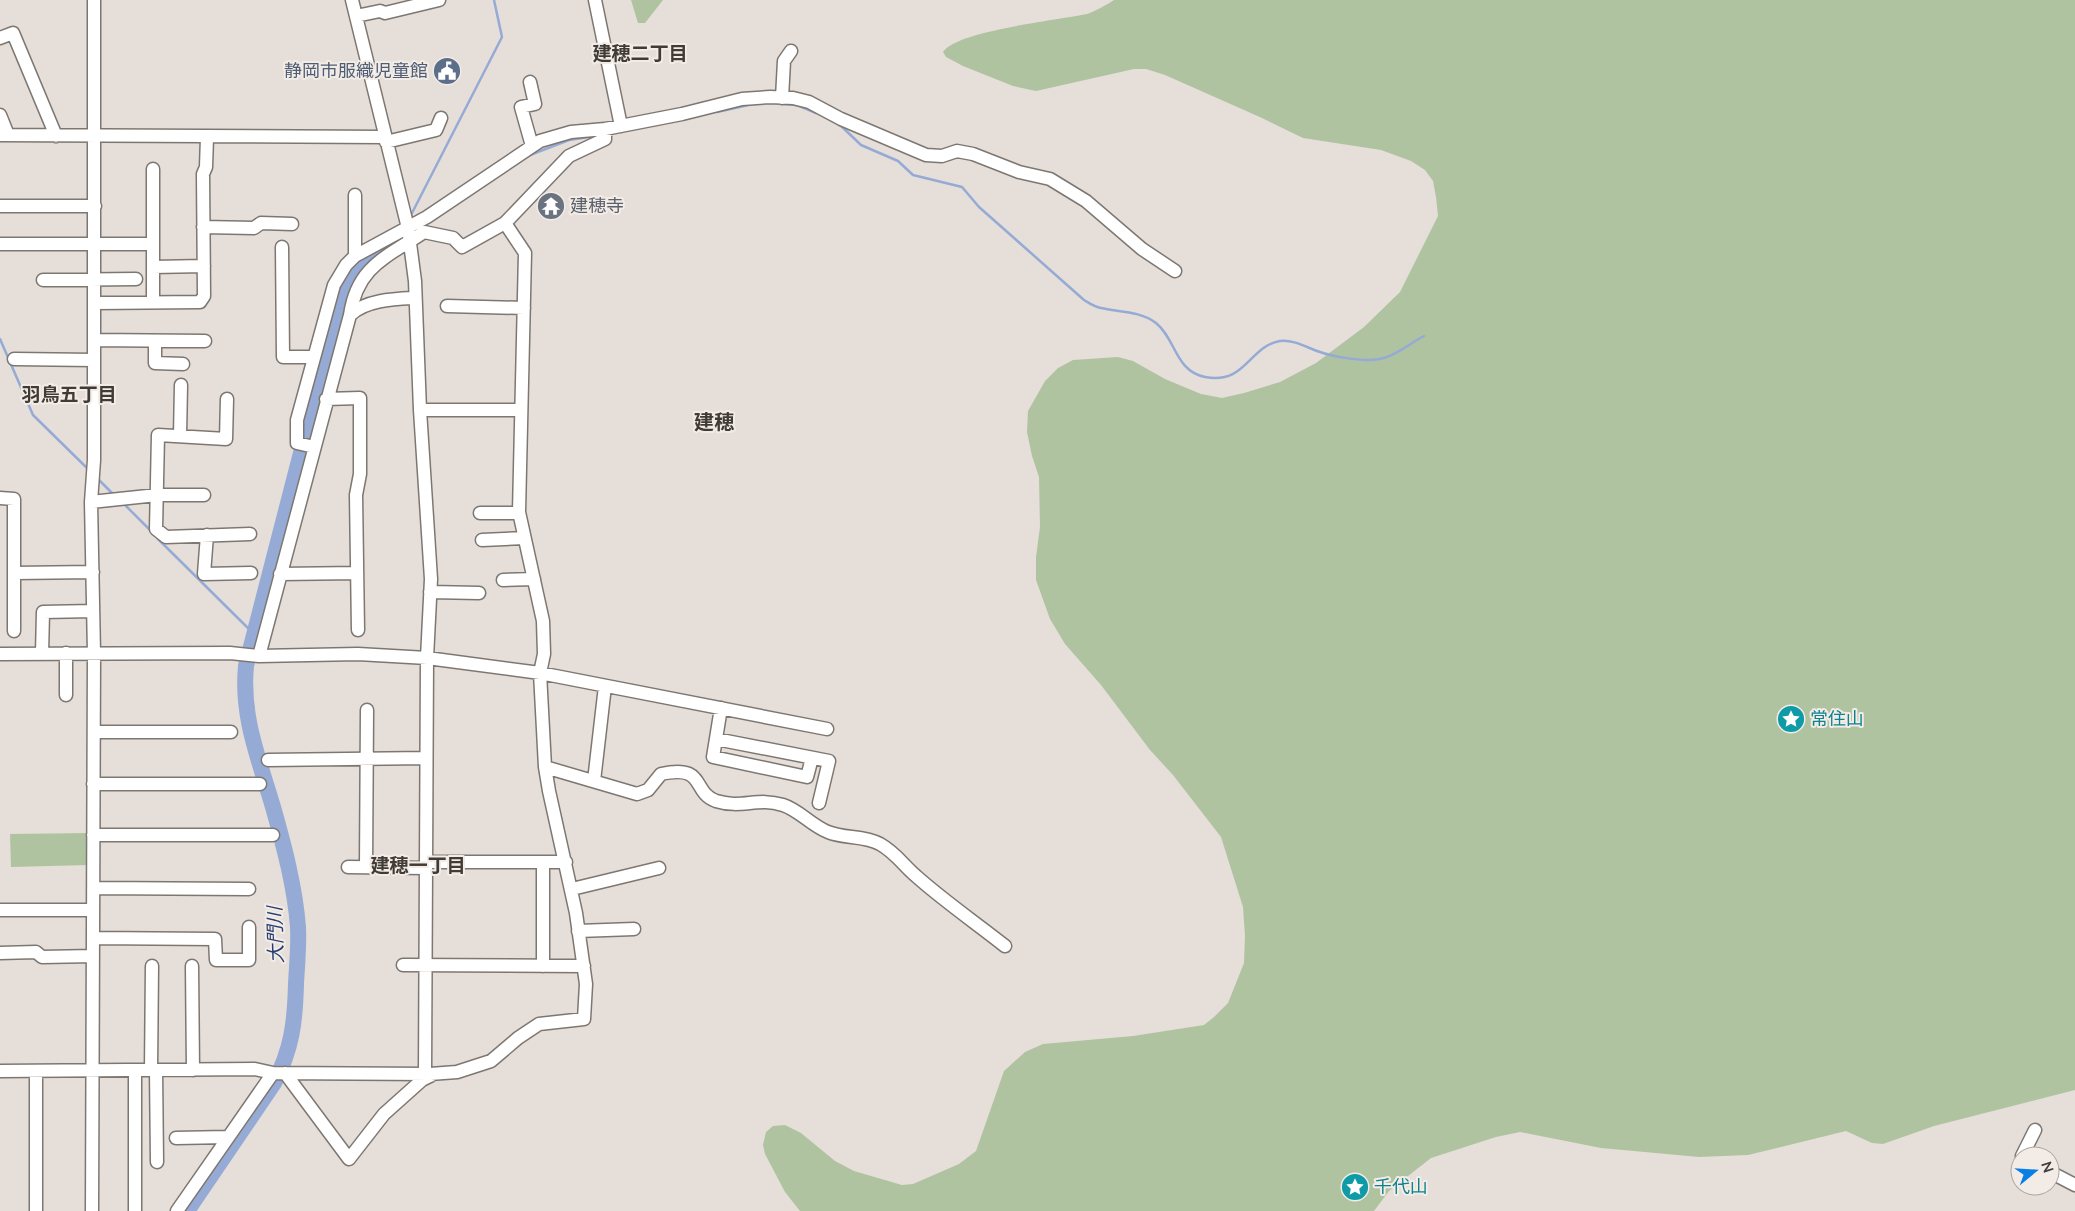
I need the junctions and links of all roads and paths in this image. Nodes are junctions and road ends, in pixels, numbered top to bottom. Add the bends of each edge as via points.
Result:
1 (94, 0) edge
2 (352, 0) edge
3 (439, 0) edge
4 (595, 0) edge
5 (356, 16) junction
6 (0, 38) edge
7 (791, 51) dead end
8 (530, 82) dead end
9 (782, 98) junction
10 (0, 115) edge
11 (441, 118) dead end
12 (621, 126) junction
13 (605, 129) junction
14 (4, 135) edge
15 (56, 136) junction
16 (95, 136) junction
17 (207, 137) junction
18 (386, 139) junction
19 (532, 146) junction
20 (153, 169) dead end
21 (355, 195) dead end
22 (0, 206) edge
23 (95, 206) junction
24 (505, 223) junction
25 (292, 224) dead end
26 (204, 228) junction
27 (408, 228) junction
28 (410, 241) junction
29 (95, 243) junction
30 (0, 244) edge
31 (153, 244) junction
32 (282, 247) dead end
33 (355, 256) junction
34 (153, 266) junction
35 (204, 266) junction
36 (1175, 271) dead end
37 (136, 279) dead end
38 (43, 280) dead end
39 (94, 280) junction
40 (414, 298) junction
41 (153, 302) junction
42 (94, 303) junction
43 (447, 306) dead end
44 (524, 308) junction
45 (350, 315) junction
46 (94, 340) junction
47 (155, 341) junction
48 (205, 341) dead end
49 (314, 357) junction
50 (14, 359) dead end
51 (94, 360) junction
52 (183, 364) dead end
53 (181, 385) dead end
54 (227, 399) dead end
55 (326, 400) junction
56 (420, 410) junction
57 (521, 410) junction
58 (180, 436) junction
59 (314, 447) junction
60 (157, 495) junction
61 (204, 495) dead end
62 (0, 498) edge
63 (91, 502) junction
64 (480, 513) dead end
65 (519, 513) junction
66 (250, 534) dead end
67 (207, 535) junction
68 (524, 538) junction
69 (482, 540) dead end
70 (93, 572) junction
71 (14, 573) junction
72 (251, 573) dead end
73 (357, 573) junction
74 (280, 574) junction
75 (534, 579) junction
76 (503, 580) dead end
77 (430, 592) junction
78 (479, 593) dead end
79 (93, 611) junction
80 (358, 630) dead end
81 (14, 631) dead end
82 (66, 653) junction
83 (94, 653) junction
84 (0, 654) edge
85 (42, 654) junction
86 (258, 656) junction
87 (427, 658) junction
88 (540, 673) junction
89 (604, 686) junction
90 (66, 695) dead end
91 (721, 708) junction
92 (367, 710) dead end
93 (827, 728) dead end
94 (94, 732) junction
95 (231, 732) dead end
96 (716, 739) junction
97 (366, 758) junction
98 (426, 758) junction
99 (812, 758) junction
100 (268, 760) dead end
101 (545, 767) junction
102 (594, 781) junction
103 (93, 784) junction
104 (260, 784) dead end
105 (819, 804) dead end
106 (93, 835) junction
107 (273, 835) dead end
108 (543, 862) junction
109 (566, 862) junction
110 (426, 865) junction
111 (348, 867) dead end
112 (366, 867) junction
113 (659, 868) dead end
114 (93, 888) junction
115 (249, 889) dead end
116 (572, 889) junction
117 (0, 910) edge
118 (93, 910) junction
119 (249, 927) dead end
120 (634, 929) dead end
121 (578, 931) junction
122 (93, 938) junction
123 (1006, 946) dead end
124 (0, 953) edge
125 (93, 956) junction
126 (403, 965) dead end
127 (152, 966) dead end
128 (192, 966) dead end
129 (426, 966) junction
130 (543, 966) junction
131 (584, 966) junction
132 (93, 1070) junction
133 (135, 1070) junction
134 (154, 1070) junction
135 (193, 1070) junction
136 (0, 1071) edge
137 (36, 1071) junction
138 (279, 1073) junction
139 (430, 1074) junction
140 (2035, 1130) dead end
141 (176, 1138) dead end
142 (228, 1138) junction
143 (2027, 1146) edge
144 (157, 1162) dead end
145 (2060, 1177) edge
146 (2075, 1184) edge
147 (36, 1211) edge
148 (92, 1211) edge
149 (135, 1211) edge
150 (177, 1211) edge

1 - 16 street
2 - 5 street
3 - 5 street via 385,13 380,11
4 - 12 street
5 - 18 street
6 - 15 street via 13,33
7 - 9 street via 784,61
8 - 19 street via 536,104 521,107
9 - 12 street via 742,99
9 - 36 street via 809,102 926,155 942,156 957,151 973,154 1019,172 1050,179 1086,201 1142,249
10 - 14 street
11 - 18 street via 436,130
12 - 13 street
13 - 19 street via 571,132 540,140
13 - 24 street via 605,139 564,160
14 - 15 street
15 - 16 street
16 - 17 street
16 - 23 street
17 - 18 street
17 - 26 street via 203,174
18 - 27 street
19 - 27 street
20 - 31 street
21 - 33 street
22 - 23 street
23 - 29 street
24 - 28 street via 462,247 453,238 424,232
24 - 44 street via 525,253
25 - 26 street
26 - 35 street
27 - 28 street
27 - 33 street
28 - 40 street
28 - 45 street via 370,268 360,280
29 - 30 street
29 - 31 street
29 - 39 street
31 - 34 street
32 - 49 street via 283,357
33 - 49 street via 334,285
34 - 35 street
34 - 41 street
35 - 41 street via 204,296 200,302
37 - 39 street
38 - 39 street
39 - 42 street
40 - 45 street via 388,300 356,309
40 - 56 street
41 - 42 street
42 - 46 street
43 - 44 street
44 - 57 street
45 - 55 street
46 - 47 street
46 - 51 street
47 - 48 street
47 - 52 street via 155,363
49 - 59 street via 297,420 297,443
50 - 51 street
51 - 63 street
53 - 58 street
54 - 58 street via 226,439
55 - 59 street
55 - 73 street via 360,398
56 - 57 street
56 - 77 street
57 - 65 street
58 - 60 street via 158,436
59 - 74 street
60 - 61 street
60 - 63 street
60 - 67 street via 156,529 166,537
62 - 71 street via 14,498
63 - 70 street
64 - 65 street
65 - 68 street
66 - 67 street
67 - 72 street via 204,574
68 - 69 street
68 - 75 street
70 - 71 street
70 - 79 street
71 - 81 street
73 - 74 street
73 - 80 street
74 - 86 street
75 - 76 street
75 - 88 street via 545,639
77 - 78 street
77 - 87 street
79 - 83 street
79 - 85 street via 43,612
82 - 83 street
82 - 85 street
82 - 90 street
83 - 86 street
83 - 94 street
84 - 85 street
86 - 87 street via 358,654
87 - 88 street
87 - 98 street
88 - 89 street
88 - 101 street
89 - 91 street
89 - 102 street
91 - 93 street
91 - 96 street
92 - 97 street
94 - 95 street
94 - 103 street
96 - 99 street
96 - 99 street via 713,757 807,777
97 - 98 street
97 - 100 street
97 - 112 street
98 - 110 street
99 - 105 street via 829,761
101 - 102 street
101 - 109 street
102 - 123 street via 637,794 648,790 661,774 688,773 714,800 733,805 759,801 786,806 828,832 866,838 898,855 915,876
103 - 104 street
103 - 106 street
106 - 107 street
106 - 114 street
108 - 109 street
108 - 110 street
108 - 130 street
109 - 116 street
110 - 112 street
110 - 129 street
111 - 112 street
113 - 116 street
114 - 115 street
114 - 118 street
116 - 121 street
117 - 118 street
118 - 122 street
119 - 122 street via 249,960 216,960 215,939
120 - 121 street
121 - 131 street
122 - 125 street
124 - 125 street via 36,952 42,957
125 - 132 street
126 - 129 street
127 - 134 street
128 - 135 street
129 - 130 street
129 - 139 street
130 - 131 street
131 - 139 street via 584,1019 539,1024 491,1061 457,1072
132 - 133 street
132 - 137 street
132 - 148 street
133 - 134 street
133 - 149 street
134 - 135 street
134 - 144 street
135 - 138 street
136 - 137 street
137 - 147 street
138 - 139 street
138 - 139 street via 349,1159 384,1114
138 - 142 street
140 - 143 street
141 - 142 street
142 - 150 street
145 - 146 street

